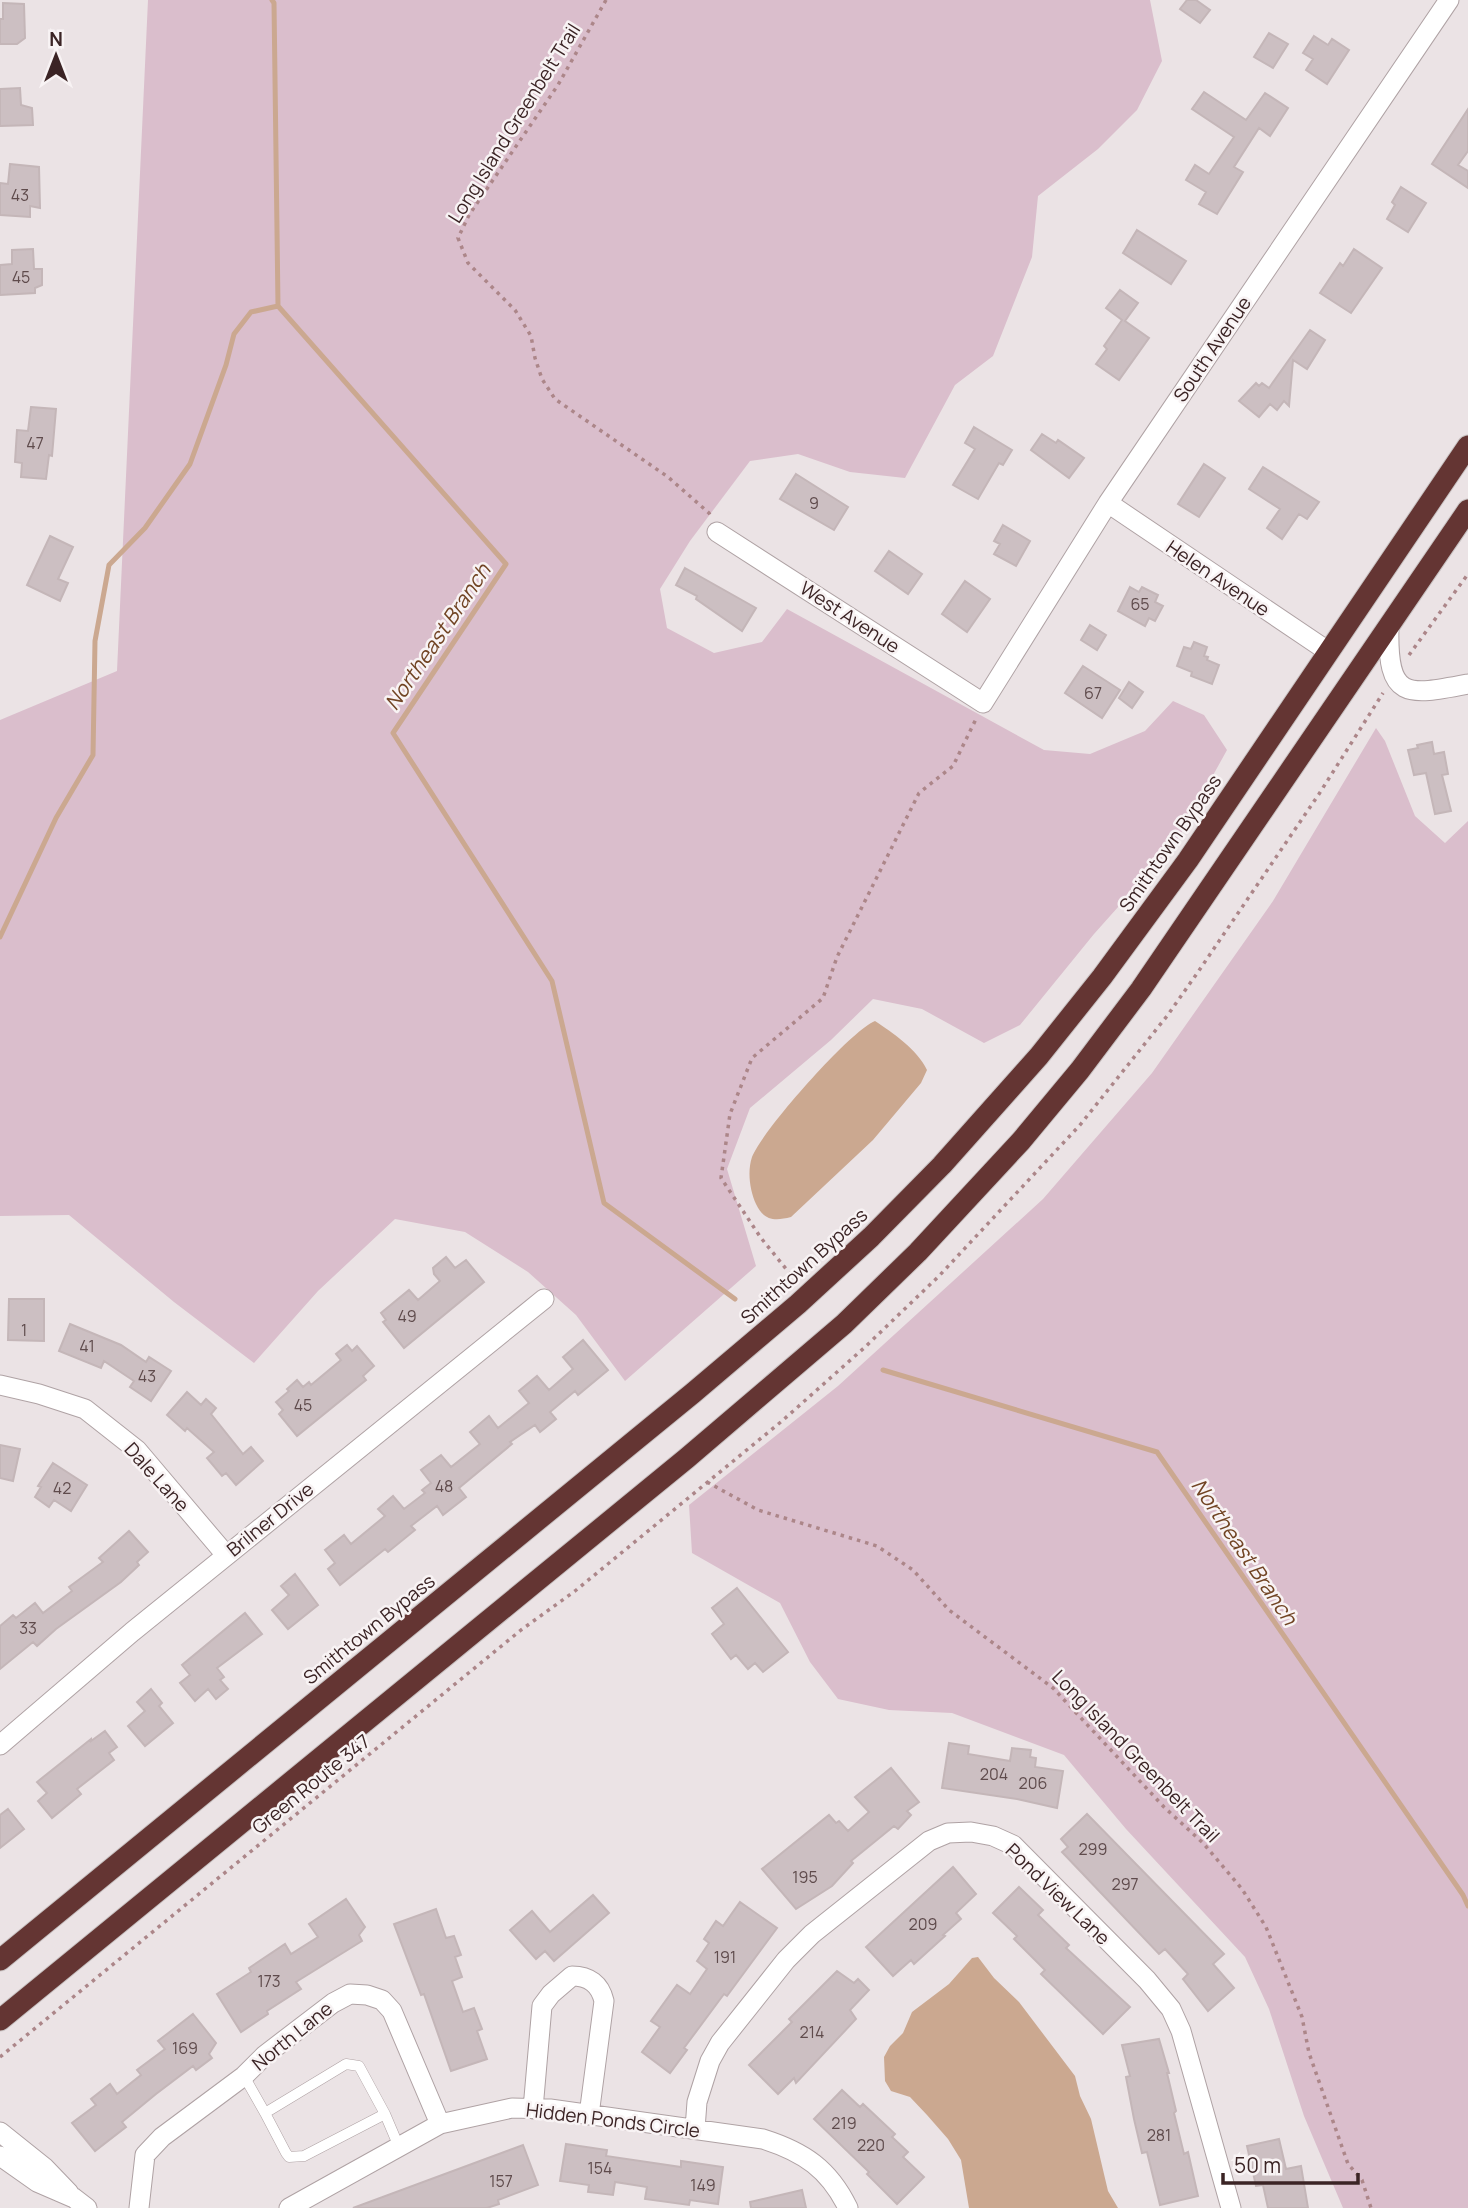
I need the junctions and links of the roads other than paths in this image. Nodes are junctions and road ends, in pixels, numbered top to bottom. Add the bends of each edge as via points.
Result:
1 (1450, 0) edge
2 (1468, 446) edge
3 (1108, 503) junction
4 (1468, 510) edge
5 (717, 532) road end
6 (1389, 627) junction
7 (1329, 652) junction
8 (1468, 684) edge
9 (983, 703) joint
10 (544, 1298) dead end
11 (0, 1385) edge
12 (226, 1555) junction
13 (0, 1745) edge
14 (0, 1960) edge
15 (0, 2021) edge
16 (244, 2076) junction
17 (533, 2109) junction
18 (265, 2113) junction
19 (385, 2114) junction
20 (589, 2115) junction
21 (440, 2124) junction
22 (695, 2129) junction
23 (0, 2132) edge
24 (399, 2147) junction
25 (0, 2157) edge
26 (28, 2166) junction
27 (75, 2205) edge
28 (139, 2208) edge
29 (289, 2208) edge
30 (848, 2208) edge
31 (1231, 2208) edge

1 - 3 street, South Avenue
2 - 7 highway, Smithtown Bypass
3 - 7 street, Helen Avenue
3 - 9 street, South Avenue
4 - 6 highway
5 - 9 street, West Avenue
6 - 8 street via 1391,670 1408,689 1421,693
6 - 15 highway via 1141,989 1028,1132 918,1252 844,1324 679,1466
7 - 14 highway, Smithtown Bypass via 1181,870 1087,996 1007,1093 871,1237 693,1393
10 - 12 street, Brilner Drive
11 - 12 street, Dale Lane via 85,1409 137,1450
12 - 13 street, Brilner Drive
16 - 18 lane
16 - 21 street, North Lane via 333,2003 350,1994 367,1995 382,2000 392,2011
16 - 28 street, North Lane via 145,2155
17 - 20 street, Hidden Ponds Circle
17 - 20 street via 542,2006 572,1976 581,1976 596,1985 604,2001
17 - 21 street, Hidden Ponds Circle via 512,2108
18 - 19 lane via 286,2153 295,2158
18 - 19 lane via 352,2064 359,2066
19 - 24 lane
20 - 22 street, Hidden Ponds Circle
21 - 24 street, Hidden Ponds Circle
22 - 30 street, Hidden Ponds Circle via 785,2146 813,2161
22 - 31 street, Pond View Lane via 696,2102 710,2061 786,1960 833,1916 929,1841 948,1833 971,1832 1013,1845 1171,2008
23 - 26 street
24 - 29 street, Hidden Ponds Circle
25 - 26 street
26 - 27 street via 45,2168

